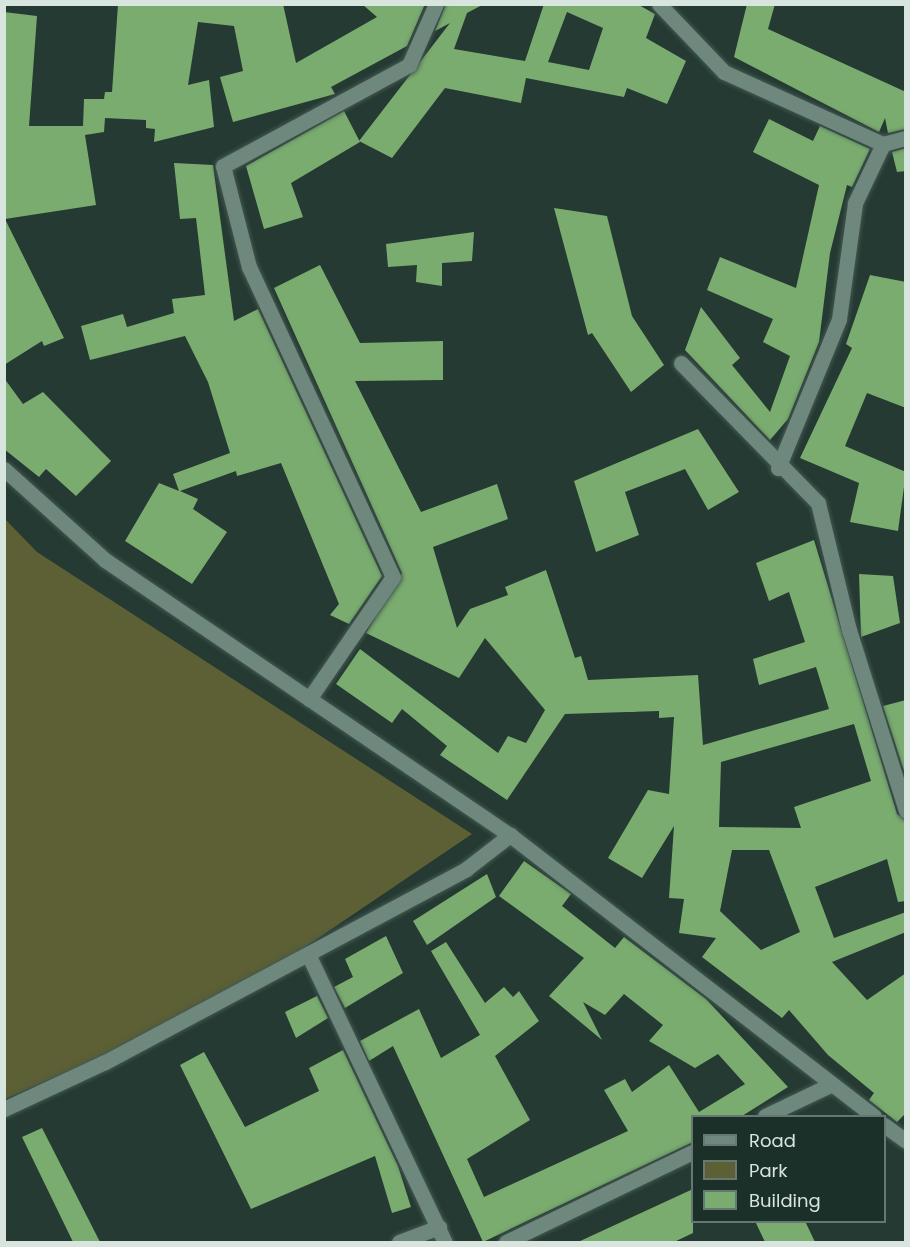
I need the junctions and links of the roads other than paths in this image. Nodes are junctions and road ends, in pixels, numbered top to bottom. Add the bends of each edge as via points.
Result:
1 (436, 4) edge
2 (659, 4) edge
3 (906, 138) edge
4 (883, 144) junction
5 (681, 363) dead end
6 (778, 468) junction
7 (4, 469) edge
8 (309, 699) junction
9 (906, 811) edge
10 (510, 835) junction
11 (308, 954) junction
12 (832, 1084) junction
13 (4, 1109) edge
14 (767, 1115) edge
15 (873, 1115) edge
16 (886, 1126) edge
17 (906, 1141) edge
18 (691, 1153) edge
19 (439, 1227) junction
20 (399, 1242) edge
21 (445, 1242) edge
22 (506, 1242) edge

1 - 8 street via 409,65 223,166 249,267 393,578
2 - 4 street via 724,72
3 - 4 street
4 - 6 street via 855,203 839,319
5 - 6 street
6 - 9 street via 818,503 849,630
7 - 8 street via 105,560
8 - 10 street
10 - 11 street via 466,869
10 - 12 street
11 - 13 street via 105,1062
11 - 19 street
12 - 14 street
12 - 15 street
16 - 17 street
18 - 22 street
19 - 20 street
19 - 21 street

